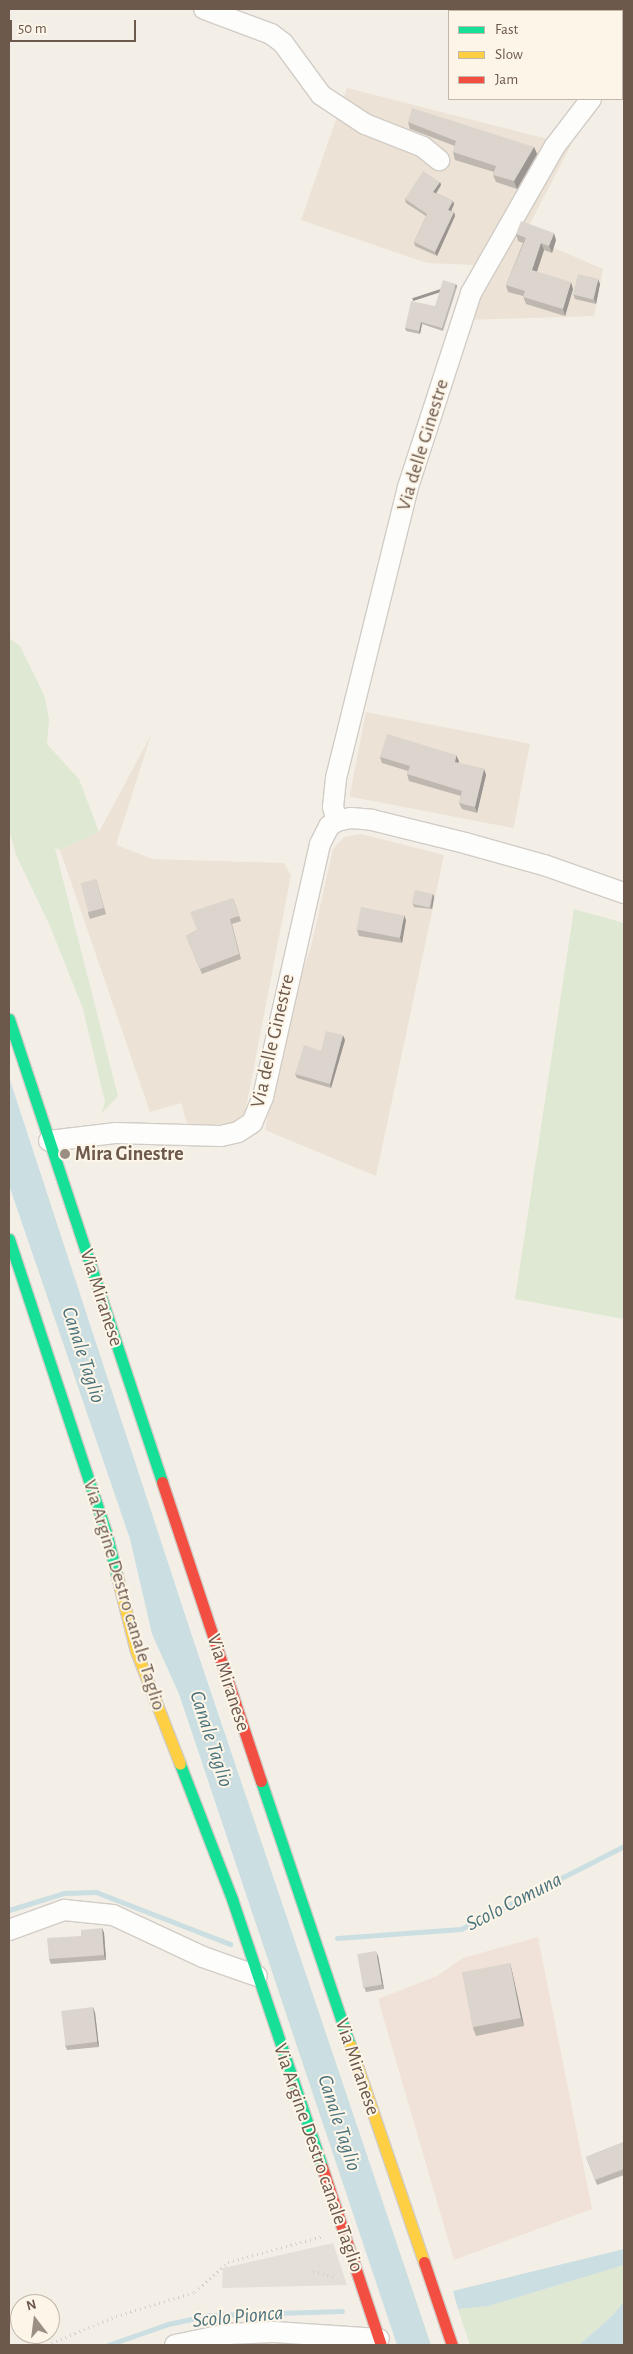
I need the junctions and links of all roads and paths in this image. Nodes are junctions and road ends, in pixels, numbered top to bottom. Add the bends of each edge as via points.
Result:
1 (204, 9) edge
2 (590, 100) edge
3 (439, 160) dead end
4 (337, 821) junction
5 (624, 893) edge
6 (9, 1018) edge
7 (49, 1141) junction
8 (9, 1239) edge
9 (9, 1930) edge
10 (257, 1976) junction
11 (342, 2231) junction
12 (380, 2342) edge
13 (46, 2345) edge
14 (175, 2345) edge
15 (452, 2345) edge

1 - 3 street via 271,34 283,43 322,96 365,124 423,147
2 - 4 street, Via delle Ginestre via 555,146 471,293 408,487 336,778 333,806
4 - 5 street via 351,818 372,820 465,843 544,865
4 - 7 street, Via delle Ginestre via 329,826 320,844 263,1097 252,1124 221,1136 115,1133
6 - 7 main road, Via Miranese
7 - 15 main road, Via Miranese
8 - 10 main road, Via Argine Destro canale Taglio via 106,1532 136,1651 178,1765 206,1828
9 - 10 street via 64,1910 113,1915 203,1957
10 - 11 main road, Via Argine Destro canale Taglio
11 - 12 main road, Via Argine Destro canale Taglio
11 - 13 path via 228,2262 195,2292 116,2316
12 - 14 street, Via Argine Destro canale Taglio via 274,2332 228,2334

